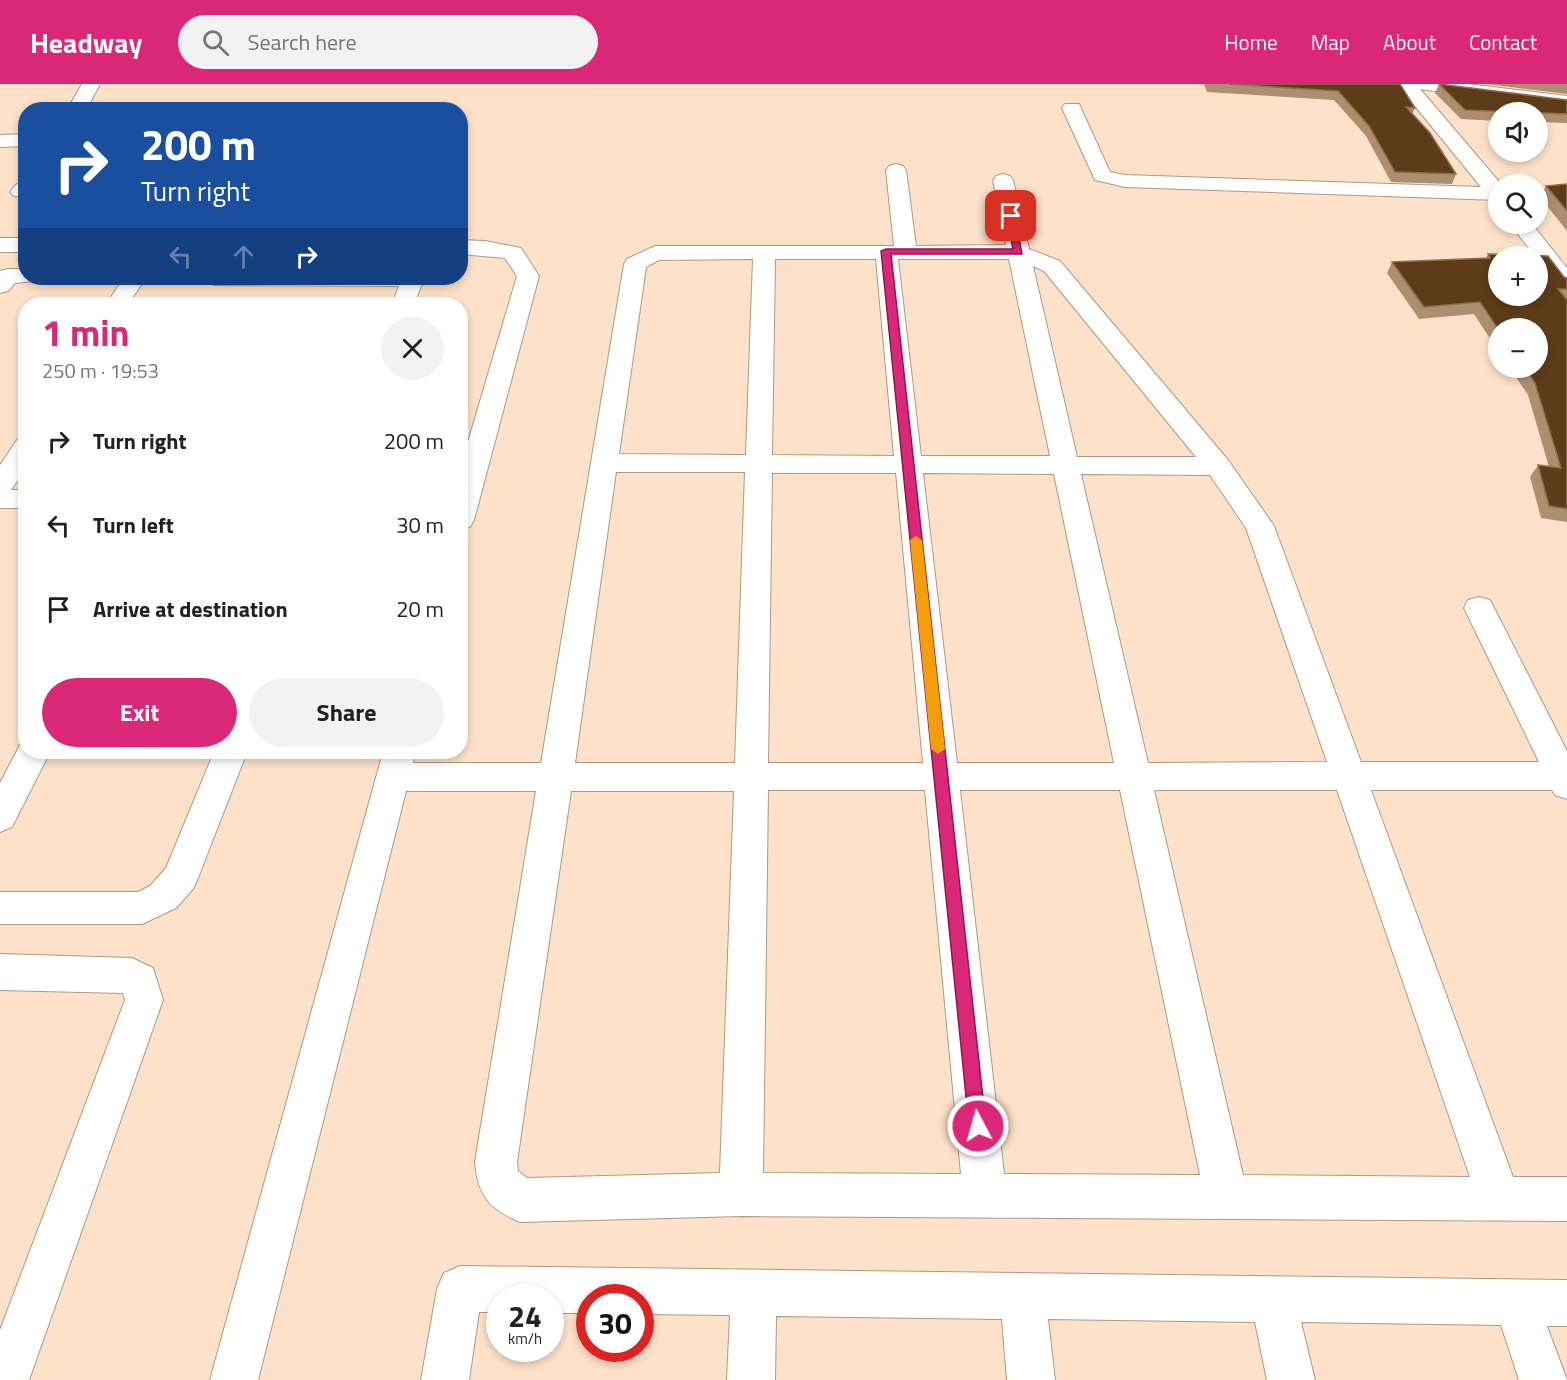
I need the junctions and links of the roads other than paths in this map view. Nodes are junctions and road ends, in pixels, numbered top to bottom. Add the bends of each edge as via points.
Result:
1 (91, 84) edge
2 (1406, 84) edge
3 (1422, 84) edge
4 (81, 102) edge
5 (1567, 102) edge
6 (1072, 108) dead end
7 (18, 140) edge
8 (0, 141) edge
9 (896, 170) dead end
10 (1003, 180) dead end
11 (1488, 182) edge
12 (1488, 194) edge
13 (1529, 234) edge
14 (0, 244) edge
15 (18, 245) edge
16 (468, 247) edge
17 (764, 251) junction
18 (896, 251) junction
19 (1018, 252) junction
20 (18, 276) edge
21 (1567, 283) edge
22 (0, 286) edge
23 (18, 458) edge
24 (603, 463) junction
25 (759, 464) junction
26 (908, 465) junction
27 (1065, 465) junction
28 (1218, 466) junction
29 (0, 486) edge
30 (468, 487) edge
31 (0, 499) edge
32 (18, 499) edge
33 (1479, 608) dead end
34 (29, 759) edge
35 (228, 759) edge
36 (396, 764) edge
37 (751, 776) junction
38 (941, 776) junction
39 (1134, 776) junction
40 (1349, 776) junction
41 (554, 777) junction
42 (1566, 779) edge
43 (0, 817) edge
44 (0, 908) edge
45 (0, 972) edge
46 (741, 1194) junction
47 (985, 1195) junction
48 (1226, 1196) junction
49 (1499, 1197) junction
50 (1567, 1199) edge
51 (754, 1293) junction
52 (1023, 1296) junction
53 (1273, 1300) junction
54 (1516, 1302) junction
55 (1567, 1303) edge
56 (5, 1380) edge
57 (234, 1380) edge
58 (445, 1380) edge
59 (752, 1380) edge
60 (1032, 1380) edge
61 (1291, 1380) edge
62 (1543, 1380) edge

1 - 4 street
2 - 11 street
3 - 5 street
6 - 12 street via 1102,176 1110,178
7 - 8 street
9 - 18 street
10 - 19 street
13 - 21 street
14 - 15 street
16 - 30 street via 513,253 528,276
17 - 18 street
17 - 24 street via 655,253 635,264
17 - 25 street
18 - 19 street
18 - 26 street
19 - 27 street
19 - 28 street via 1052,266
20 - 22 street via 8,276
23 - 29 street
24 - 25 street
24 - 41 street
25 - 26 street
25 - 37 street
26 - 27 street
26 - 38 street
27 - 28 street
27 - 39 street
28 - 40 street via 1260,526
31 - 32 street
33 - 42 street
34 - 43 street
35 - 44 street via 180,879 163,897 142,908
36 - 41 street
36 - 57 street
37 - 38 street
37 - 41 street
37 - 46 street
38 - 39 street
38 - 47 street
39 - 40 street
39 - 48 street
40 - 42 street
40 - 49 street
41 - 46 street via 495,1162 498,1182 520,1200
45 - 56 street via 132,976 139,981 144,1000
46 - 47 street
47 - 48 street
48 - 49 street
49 - 50 street
51 - 52 street
51 - 58 street via 460,1289
51 - 59 street
52 - 53 street
52 - 60 street
53 - 54 street
53 - 61 street
54 - 55 street
54 - 62 street

